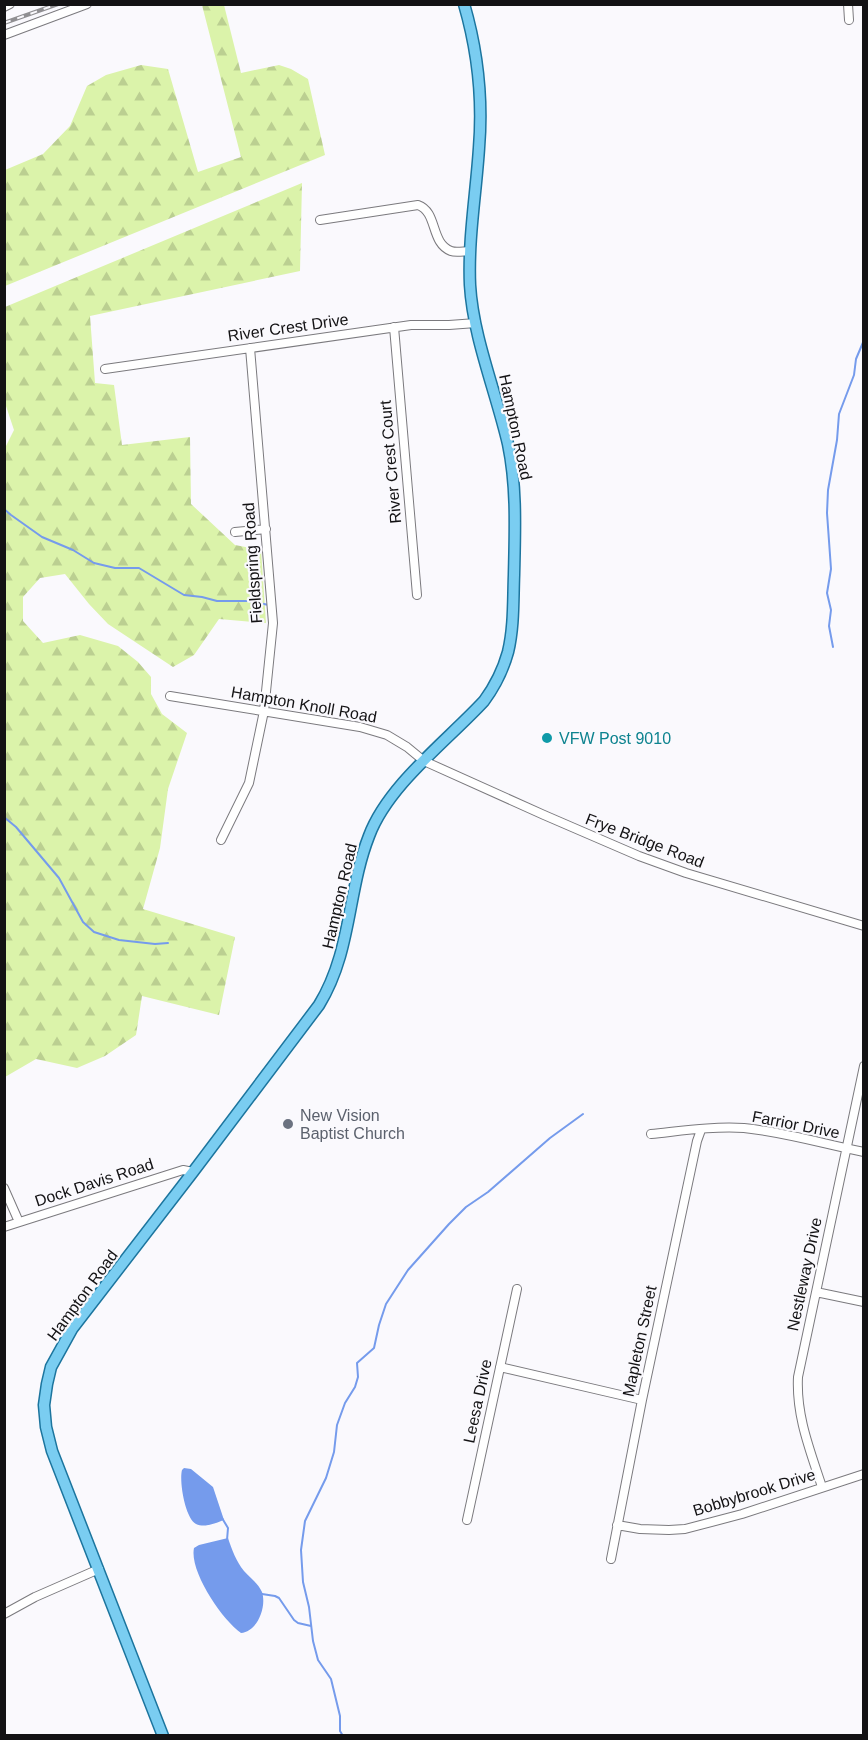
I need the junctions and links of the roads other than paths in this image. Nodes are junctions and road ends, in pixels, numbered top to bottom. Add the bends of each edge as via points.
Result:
1 (10, 4) edge
2 (87, 4) edge
3 (464, 4) edge
4 (848, 4) edge
5 (4, 7) edge
6 (849, 20) dead end
7 (4, 34) edge
8 (320, 220) dead end
9 (470, 251) junction
10 (476, 322) junction
11 (394, 327) junction
12 (250, 348) junction
13 (105, 369) dead end
14 (266, 529) junction
15 (235, 532) dead end
16 (417, 595) dead end
17 (170, 696) dead end
18 (264, 711) junction
19 (424, 760) junction
20 (221, 840) dead end
21 (864, 926) edge
22 (864, 1066) edge
23 (701, 1130) junction
24 (651, 1134) dead end
25 (846, 1149) junction
26 (864, 1152) edge
27 (193, 1172) junction
28 (4, 1188) edge
29 (19, 1222) junction
30 (4, 1227) edge
31 (517, 1289) dead end
32 (816, 1292) junction
33 (864, 1302) edge
34 (500, 1367) junction
35 (642, 1400) junction
36 (864, 1474) edge
37 (822, 1487) junction
38 (467, 1520) dead end
39 (617, 1525) junction
40 (611, 1558) dead end
41 (99, 1569) junction
42 (4, 1614) edge
43 (164, 1736) edge

1 - 5 street
2 - 7 street
3 - 9 main road, Hampton Road via 476,54 480,95
4 - 6 street
8 - 9 street via 418,205 427,211 444,246 453,252
9 - 10 main road, Hampton Road
10 - 11 street, River Crest Drive
10 - 19 main road, Hampton Road via 514,482 512,625 506,658 493,688
11 - 12 street, River Crest Drive
11 - 16 street, River Crest Court
12 - 13 street, River Crest Drive
12 - 14 street, Fieldspring Road
14 - 15 street
14 - 18 street, Fieldspring Road via 273,623
17 - 18 street, Hampton Knoll Road
18 - 19 street, Hampton Knoll Road via 387,735
18 - 20 street, Fieldspring Road via 249,783
19 - 21 street, Frye Bridge Road via 657,863
19 - 27 main road, Hampton Road via 392,796 370,833 342,951 327,992
22 - 25 street, Nestleway Drive
23 - 24 street, Farrior Drive
23 - 25 street, Farrior Drive via 760,1130
23 - 35 street, Mapleton Street
25 - 26 street, Farrior Drive
25 - 32 street, Nestleway Drive
27 - 29 street, Dock Davis Road via 183,1170
27 - 41 main road, Hampton Road via 72,1329 46,1384 45,1419 52,1451
28 - 29 street
29 - 30 street, Dock Davis Road
31 - 34 street, Leesa Drive
32 - 33 street
32 - 37 street, Nestleway Drive via 797,1392 802,1428
34 - 35 street
34 - 38 street, Leesa Drive
35 - 39 street, Mapleton Street
36 - 37 street, Bobbybrook Drive
37 - 39 street, Bobbybrook Drive via 685,1529 640,1530
39 - 40 street, Mapleton Street
41 - 42 street
41 - 43 main road, Hampton Road

